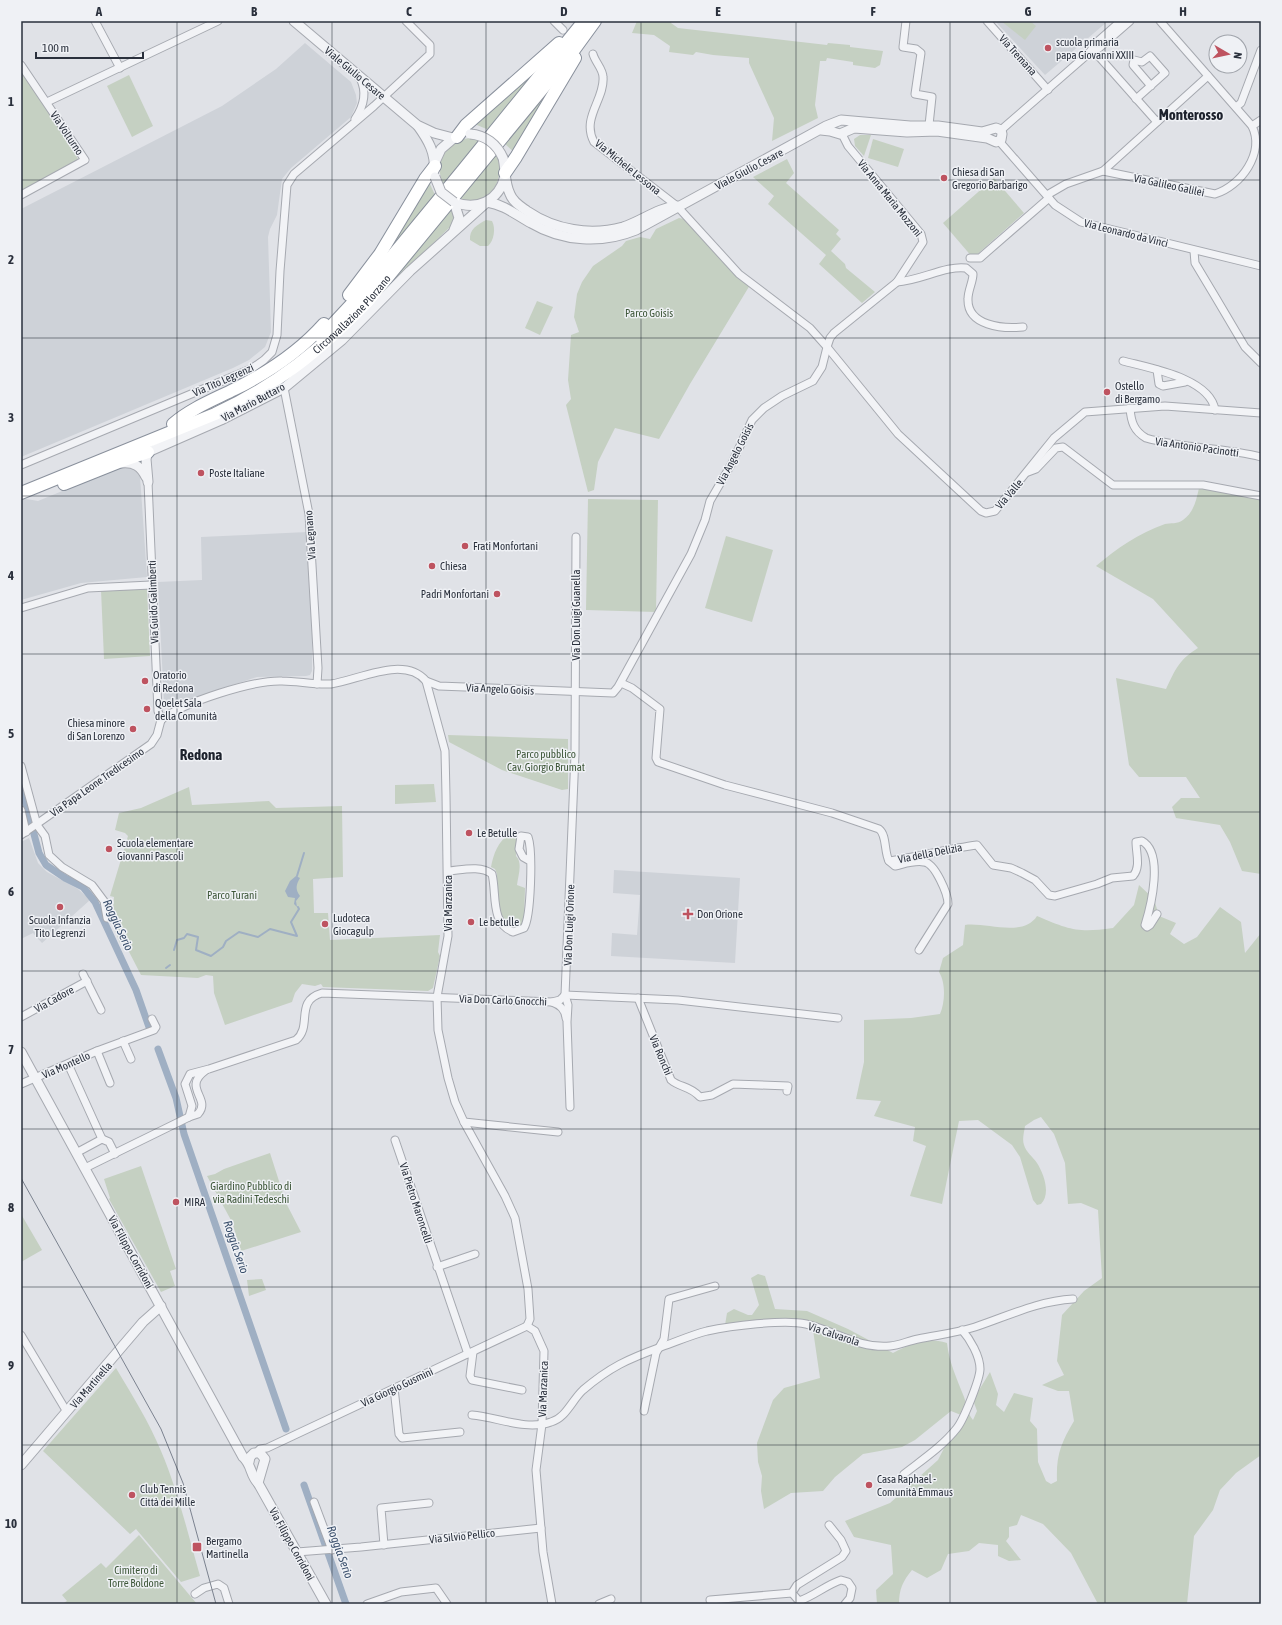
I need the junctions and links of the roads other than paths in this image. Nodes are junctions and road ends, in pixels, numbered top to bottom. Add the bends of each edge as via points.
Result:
1 (95, 21) edge
2 (218, 21) edge
3 (294, 21) edge
4 (406, 21) edge
5 (554, 21) edge
6 (582, 21) edge
7 (595, 21) edge
8 (906, 21) edge
9 (987, 21) edge
10 (1121, 21) edge
11 (1130, 21) edge
12 (1160, 21) edge
13 (563, 30) dead end
14 (1261, 50) edge
15 (1092, 52) junction
16 (593, 54) dead end
17 (21, 65) edge
18 (120, 68) junction
19 (1208, 76) junction
20 (359, 77) junction
21 (1151, 86) junction
22 (1048, 90) junction
23 (384, 98) junction
24 (1136, 99) junction
25 (47, 102) junction
26 (1236, 107) junction
27 (1261, 120) edge
28 (1157, 122) junction
29 (352, 124) junction
30 (417, 125) junction
31 (929, 125) junction
32 (1252, 126) junction
33 (840, 130) junction
34 (1001, 130) joint
35 (455, 137) junction
36 (993, 137) junction
37 (435, 169) junction
38 (1103, 171) junction
39 (505, 174) junction
40 (21, 195) edge
41 (1048, 197) junction
42 (454, 202) junction
43 (486, 202) junction
44 (677, 206) junction
45 (451, 235) junction
46 (1194, 251) junction
47 (970, 258) dead end
48 (1261, 266) edge
49 (897, 282) junction
50 (1023, 327) dead end
51 (827, 347) junction
52 (1123, 361) dead end
53 (1261, 363) edge
54 (1157, 370) junction
55 (1188, 382) junction
56 (284, 388) junction
57 (1130, 408) junction
58 (1215, 410) junction
59 (1261, 413) edge
60 (173, 424) junction
61 (148, 452) junction
62 (1261, 457) edge
63 (21, 465) edge
64 (108, 467) junction
65 (1028, 472) junction
66 (148, 482) junction
67 (23, 490) edge
68 (1261, 496) edge
69 (576, 537) dead end
70 (151, 585) junction
71 (21, 608) edge
72 (426, 681) junction
73 (621, 683) junction
74 (316, 684) junction
75 (576, 693) junction
76 (161, 720) junction
77 (21, 766) edge
78 (21, 810) edge
79 (37, 825) junction
80 (25, 832) edge
81 (530, 861) dead end
82 (889, 861) junction
83 (448, 871) junction
84 (1157, 914) dead end
85 (107, 918) dead end
86 (919, 950) dead end
87 (83, 974) dead end
88 (87, 981) junction
89 (565, 995) junction
90 (437, 997) junction
91 (638, 998) junction
92 (552, 1002) junction
93 (101, 1010) dead end
94 (21, 1017) edge
95 (838, 1018) dead end
96 (152, 1019) dead end
97 (567, 1022) junction
98 (123, 1041) junction
99 (97, 1051) junction
100 (21, 1052) edge
101 (131, 1060) dead end
102 (68, 1064) junction
103 (209, 1069) junction
104 (36, 1079) junction
105 (110, 1083) dead end
106 (21, 1084) edge
107 (787, 1091) dead end
108 (570, 1106) dead end
109 (186, 1118) junction
110 (464, 1122) junction
111 (558, 1132) dead end
112 (102, 1139) junction
113 (396, 1140) dead end
114 (76, 1152) junction
115 (115, 1154) junction
116 (85, 1168) junction
117 (475, 1254) dead end
118 (437, 1267) junction
119 (715, 1286) dead end
120 (1073, 1299) dead end
121 (161, 1306) junction
122 (527, 1326) junction
123 (962, 1330) junction
124 (21, 1335) edge
125 (660, 1348) junction
126 (470, 1353) junction
127 (394, 1388) junction
128 (522, 1390) dead end
129 (644, 1411) dead end
130 (67, 1412) junction
131 (472, 1415) dead end
132 (542, 1424) junction
133 (460, 1432) dead end
134 (267, 1448) junction
135 (252, 1459) junction
136 (265, 1459) junction
137 (21, 1465) edge
138 (261, 1468) junction
139 (904, 1474) dead end
140 (258, 1483) junction
141 (314, 1502) dead end
142 (429, 1503) dead end
143 (829, 1525) dead end
144 (541, 1528) junction
145 (384, 1545) junction
146 (332, 1550) junction
147 (297, 1552) junction
148 (792, 1593) junction
149 (195, 1594) dead end
150 (611, 1599) dead end
151 (710, 1600) dead end
152 (229, 1604) edge
153 (326, 1604) edge
154 (367, 1604) edge
155 (447, 1604) edge
156 (552, 1604) edge
157 (599, 1604) edge
158 (845, 1604) edge

1 - 18 street
2 - 18 street
3 - 20 street, Viale Giulio Cesare
4 - 23 street, Via Tito Legrenzi via 430,45 432,51
5 - 13 street
6 - 35 highway via 466,124
6 - 60 highway, Circonvallazione Plorzano via 464,170 328,330 298,357 266,379 225,402
7 - 39 highway
7 - 67 highway, Circonvallazione Plorzano via 566,60 372,296 299,366 245,400 221,411
8 - 31 street via 902,47 916,49 921,53 915,94 932,97
9 - 22 street, Via Tremana
10 - 15 street, Viale Giulio Cesare via 1096,43
11 - 15 street, Viale Giulio Cesare
12 - 19 street, Via Galileo Galilei
14 - 26 street via 1241,103
15 - 22 street, Viale Giulio Cesare
15 - 24 street
16 - 44 street, Via Michele Lessona via 604,79 590,124 594,142
17 - 25 street, Via Volturno
18 - 25 street
19 - 26 street, Via Galileo Galilei
19 - 28 street
20 - 23 street, Viale Giulio Cesare
20 - 29 street, Via Tito Legrenzi via 363,85 364,99
21 - 21 street via 1133,65 1134,60 1142,62 1150,56 1165,73
21 - 24 street
22 - 34 street, Viale Giulio Cesare
23 - 29 street, Via Tito Legrenzi
23 - 30 street, Viale Giulio Cesare
24 - 28 street
25 - 40 street, Via Volturno via 86,160
26 - 32 street, Via Galileo Galilei
27 - 32 street
28 - 38 street
29 - 63 street, Via Tito Legrenzi via 294,174 287,185 277,335 272,352 250,370
30 - 35 street, Viale Giulio Cesare via 434,133
30 - 37 street, Viale Giulio Cesare via 430,144
31 - 33 street, Viale Giulio Cesare via 839,121
31 - 36 street, Viale Giulio Cesare via 970,130
32 - 38 street, Via Galileo Galilei via 1256,138 1256,150 1252,160 1238,179 1215,194
33 - 36 street, Viale Giulio Cesare via 854,128 907,132 937,131
33 - 44 street, Viale Giulio Cesare via 826,126
33 - 49 street, Via Anna Maria Mozzoni via 848,146 923,238 922,245
34 - 36 street, Viale Giulio Cesare via 996,128
35 - 37 street via 441,149
35 - 39 street, Viale Giulio Cesare, bridge via 470,134 482,136 490,141 503,158
36 - 41 street, Via Leonardo da Vinci
37 - 42 street, Viale Giulio Cesare, bridge via 441,192
37 - 60 highway via 425,179 368,271 307,341 262,374 185,414
38 - 41 street via 1066,184
39 - 43 street via 499,190
39 - 44 street, Viale Giulio Cesare via 506,185 514,201 536,217 568,229 590,231 618,228
41 - 46 street, Via Leonardo da Vinci via 1062,211 1081,222
41 - 47 street via 980,258
42 - 43 street, Viale Giulio Cesare via 470,206
42 - 45 street, Via Mario Buttaro via 459,222
43 - 44 street, Viale Giulio Cesare via 500,204 548,232 581,239 629,233 669,213
43 - 45 street, Via Mario Buttaro
44 - 51 street via 739,274 810,328
45 - 56 street, Via Mario Buttaro via 410,271 342,340
46 - 48 street, Via Leonardo da Vinci
46 - 53 street via 1196,263 1245,347
49 - 50 street via 912,281 954,268 966,268 973,274 968,300 975,314 991,326 1008,329
49 - 51 street, Via Anna Maria Mozzoni via 834,333
51 - 65 street, Via Valle via 898,434 981,511 995,511
51 - 73 street, Via Angelo Goisis via 822,367 813,381 782,396 752,420 710,501 691,554
52 - 54 street
54 - 55 street
54 - 55 street via 1159,384 1164,386
55 - 58 street via 1206,392 1212,399
56 - 61 street, Via Mario Buttaro via 221,420
56 - 74 street, Via Legnano via 309,514 318,668
57 - 58 street via 1165,406
57 - 62 street, Via Antonio Pacinotti via 1133,425 1140,435 1146,438 1185,447
57 - 65 street via 1089,411 1081,414 1054,438
58 - 59 street
60 - 67 highway, Circonvallazione Plorzano
61 - 64 highway
61 - 66 street
64 - 66 street via 122,463 134,464 143,471
64 - 67 highway via 52,489
65 - 68 street, Via Valle via 1036,469 1056,448 1063,447 1113,485 1203,485
66 - 70 street, Via Guido Galimberti
69 - 75 street, Via Don Luigi Guanella
70 - 71 street via 88,588
70 - 76 street, Via Guido Galimberti via 158,711
72 - 74 street, Via Angelo Goisis via 417,672 400,668 331,684
72 - 75 street, Via Angelo Goisis via 439,686
72 - 83 street, Via Marzanica via 445,751
73 - 75 street, Via Angelo Goisis via 611,694
73 - 82 street, Via della Delizia via 660,708 656,758 658,762 725,785 832,813 879,829 884,834 885,854
74 - 76 street, Via Angelo Goisis via 281,681 240,687 185,707
75 - 89 street, Via Don Luigi Orione
76 - 79 street, Via Papa Leone Tredicesimo via 157,735 151,744
77 - 79 street
78 - 80 street
79 - 80 street, Via Papa Leone Tredicesimo
79 - 85 street via 45,836 49,855 62,868 92,885 104,901
81 - 83 street via 527,923 524,928 513,932 501,924 496,909 492,874 478,869
82 - 84 street, Via della Delizia via 977,845 993,865 1022,873 1035,880 1049,895 1055,896 1112,878 1133,876 1137,872 1136,843 1139,840 1147,845 1153,861 1154,889 1145,925 1147,927
82 - 86 street, Via della Delizia via 895,866 922,861 928,863 934,869 946,893 948,904
83 - 90 street, Via Marzanica via 447,947
87 - 88 street, Via Cadore
88 - 93 street, Via Cadore
88 - 94 street, Via Cadore
89 - 91 street
89 - 92 street, Via Don Carlo Gnocchi via 560,1000
89 - 97 street, Via Don Luigi Orione via 568,1005
90 - 92 street, Via Don Carlo Gnocchi
90 - 103 street, Via Don Carlo Gnocchi via 322,994 314,996 306,1006 303,1030 296,1040
90 - 110 street, Via Marzanica via 442,1052 455,1102
91 - 95 street
91 - 107 street, Via Ronchi via 671,1080 676,1085 693,1089 700,1097 712,1095 733,1084 788,1086
92 - 97 street via 565,1012
96 - 98 street, Via Montello via 156,1027 154,1030
97 - 108 street, Via Don Luigi Orione
98 - 99 street, Via Montello
98 - 101 street
99 - 102 street, Via Montello
99 - 105 street, Via Montello
100 - 104 street, Via Filippo Corridoni
102 - 104 street, Via Montello
102 - 112 street
103 - 109 street via 198,1077 196,1082 202,1105 200,1112 196,1116
103 - 109 street via 190,1074 186,1080 192,1106
104 - 106 street, Via Montello
104 - 114 street, Via Filippo Corridoni
109 - 115 street
110 - 111 street
110 - 122 street, Via Marzanica via 487,1161 515,1218 528,1289 530,1319
112 - 114 street
112 - 115 street via 109,1142
113 - 118 street, Via Pietro Maroncelli
114 - 116 street, Via Filippo Corridoni
115 - 116 street
116 - 121 street, Via Filippo Corridoni
117 - 118 street
118 - 126 street, Via Pietro Maroncelli
119 - 125 street via 669,1298 664,1339
120 - 123 street, Via Calvarola via 1030,1306
121 - 130 street, Via Martinella via 143,1322
121 - 135 street, Via Filippo Corridoni via 241,1451 246,1451
122 - 126 street, Via Giorgio Gusmini
122 - 132 street, Via Marzanica via 535,1331 544,1351
123 - 125 street, Via Calvarola via 888,1346 860,1344 804,1324 766,1323 705,1332
123 - 139 street via 971,1344 980,1368 965,1412 958,1427 948,1438
124 - 130 street
125 - 129 street via 656,1353
125 - 132 street, Via Calvarola via 643,1352 613,1366 581,1391 556,1420
126 - 127 street, Via Giorgio Gusmini
126 - 128 street via 472,1380
127 - 133 street via 399,1434 402,1438
127 - 134 street, Via Giorgio Gusmini
130 - 137 street, Via Martinella
131 - 132 street via 486,1416 511,1424
132 - 144 street, Via Marzanica via 536,1470
134 - 135 street, Via Giorgio Gusmini via 260,1449
134 - 136 street
135 - 136 street, Via Filippo Corridoni via 262,1454
135 - 138 street, Via Filippo Corridoni via 256,1469
135 - 140 street, Via Filippo Corridoni via 253,1477
136 - 138 street via 265,1464
138 - 140 street
140 - 147 street, Via Filippo Corridoni
141 - 146 street
142 - 145 street via 381,1508
143 - 148 street via 846,1551 842,1557 797,1584
144 - 145 street, Via Silvio Pellico
144 - 156 street, Via Marzanica
145 - 146 street, Via Silvio Pellico
146 - 147 street, Via Silvio Pellico
147 - 153 street, Via Filippo Corridoni
148 - 151 street
148 - 158 street via 799,1601 841,1580 848,1582 852,1588 850,1598
149 - 152 street via 218,1584 224,1588
150 - 157 street
154 - 155 street via 401,1592 436,1588

